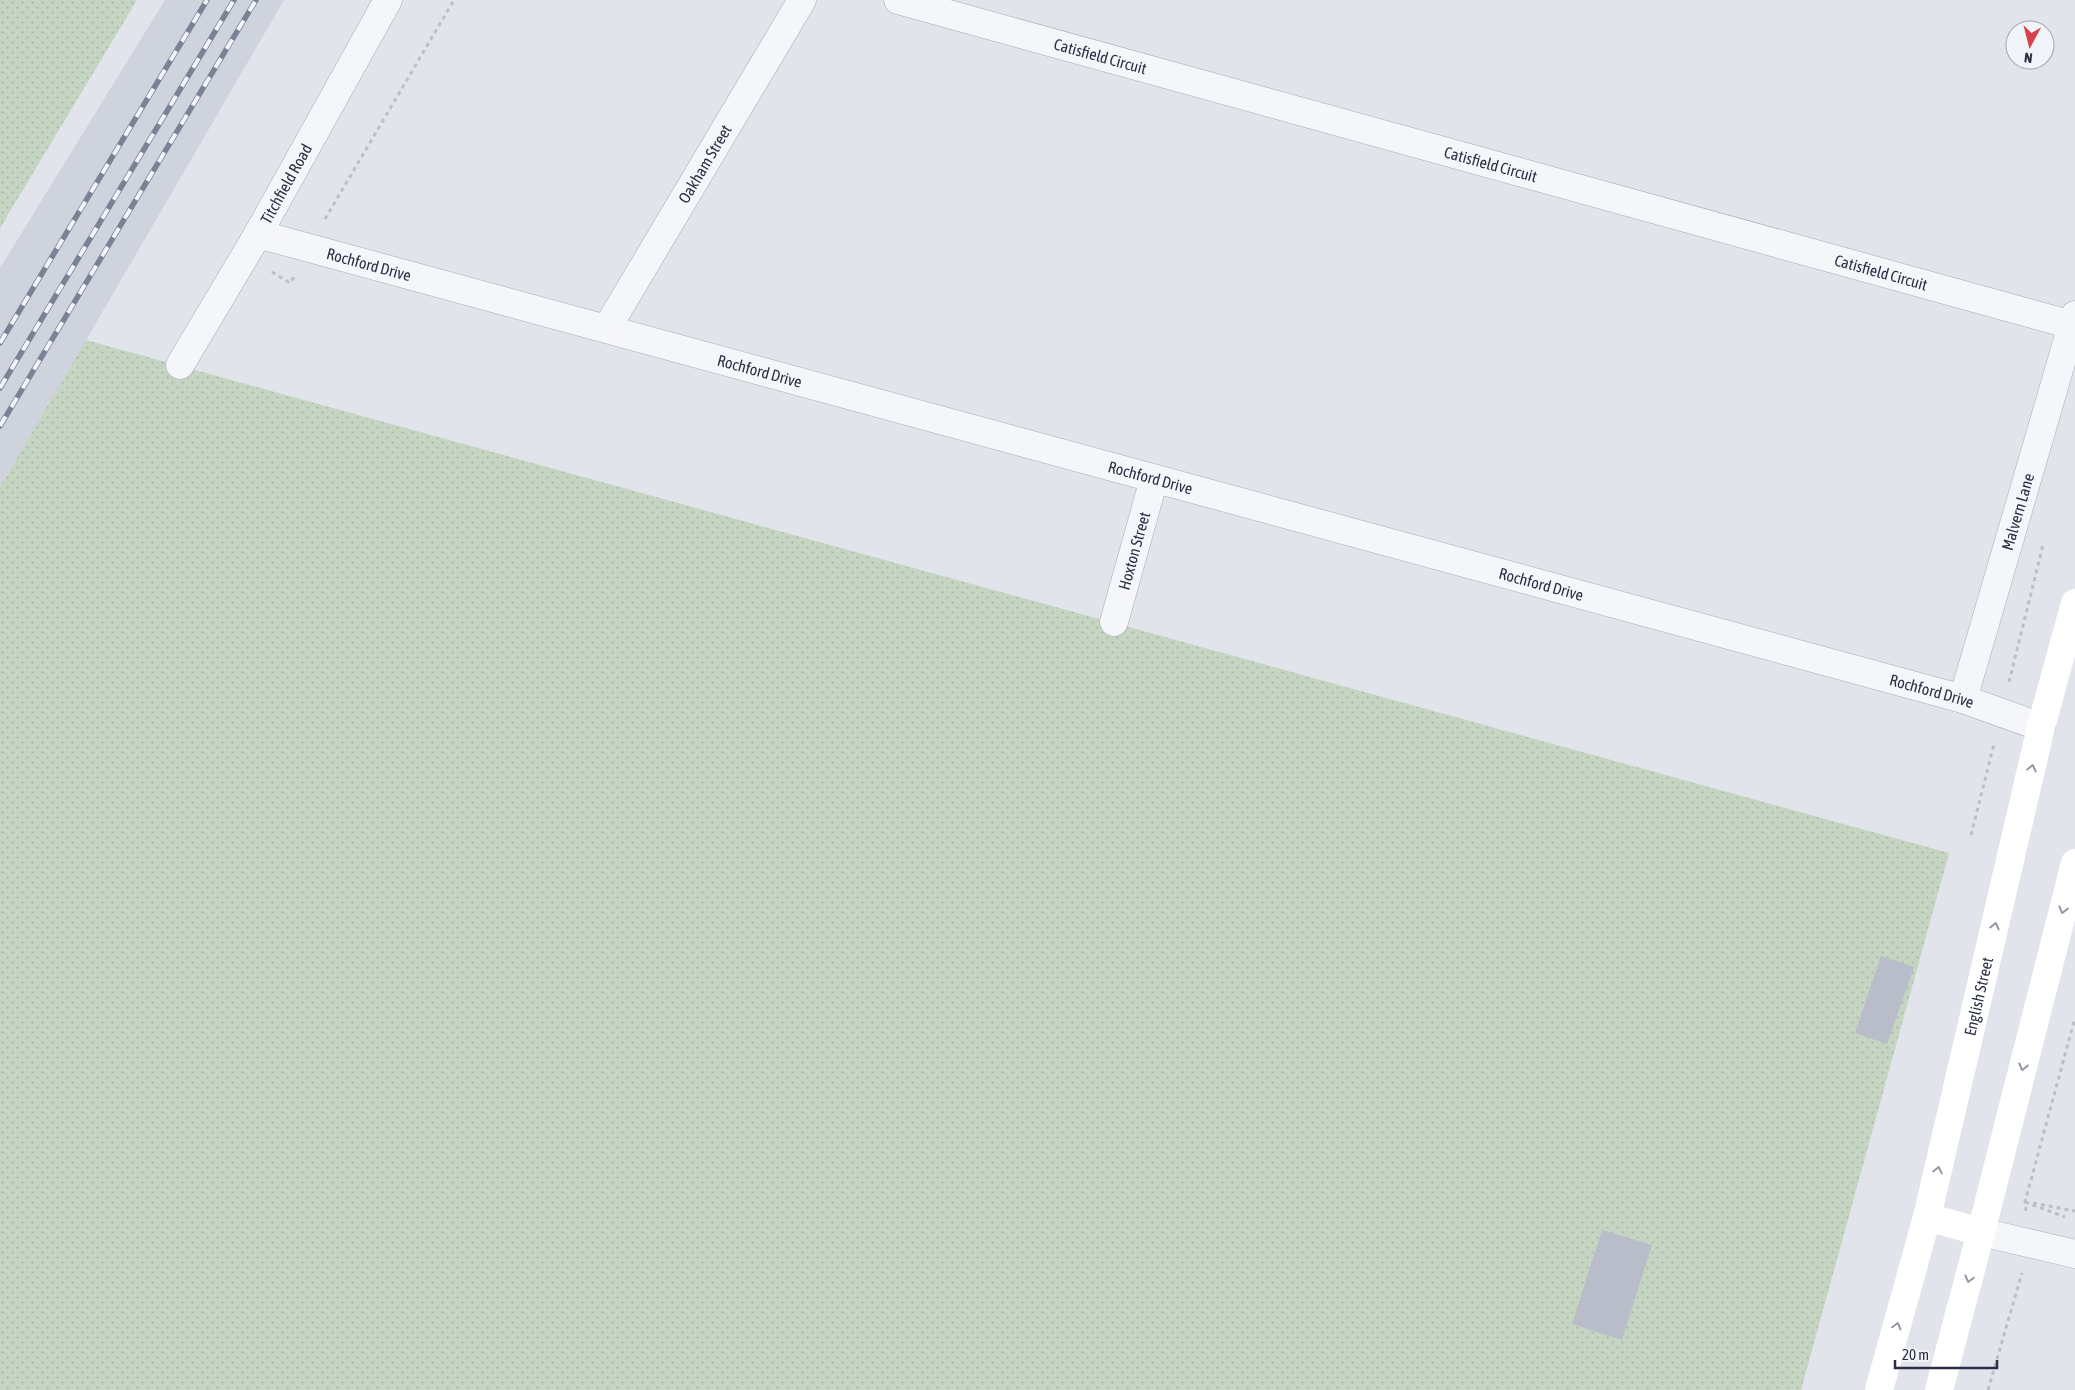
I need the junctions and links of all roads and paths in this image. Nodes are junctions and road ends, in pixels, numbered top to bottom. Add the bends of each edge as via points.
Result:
1 (388, 0) edge
2 (454, 0) edge
3 (802, 0) edge
4 (898, 0) edge
5 (251, 245) junction
6 (310, 248) junction
7 (2074, 320) edge
8 (607, 328) junction
9 (180, 365) dead end
10 (1154, 479) junction
11 (2046, 536) dead end
12 (2075, 603) edge
13 (1114, 622) dead end
14 (1963, 699) junction
15 (2001, 713) junction
16 (2041, 727) junction
17 (1971, 836) dead end
18 (2075, 863) edge
19 (2075, 1018) edge
20 (2025, 1202) junction
21 (2075, 1211) edge
22 (1927, 1217) junction
23 (2067, 1218) dead end
24 (1981, 1232) junction
25 (2031, 1242) junction
26 (2075, 1254) edge
27 (1879, 1390) edge
28 (1939, 1390) edge
29 (1988, 1390) edge

1 - 5 street, Titchfield Road
2 - 6 path
3 - 8 street, Oakham Street
4 - 7 street, Catisfield Circuit
5 - 6 street, Rochford Drive
5 - 6 path via 290,283
5 - 9 street, Titchfield Road
6 - 8 street, Rochford Drive
7 - 14 street, Malvern Lane
8 - 10 street, Rochford Drive
10 - 13 street, Hoxton Street
10 - 14 street, Rochford Drive
11 - 15 path
12 - 16 street, English Street
14 - 15 street, Rochford Drive
15 - 16 street, Rochford Drive
15 - 17 path
22 -> 16 street, English Street
18 -> 24 street
19 - 20 path
20 - 21 path
20 - 23 path
20 - 25 path
22 - 24 street
27 -> 22 street, English Street
24 - 25 street
24 -> 28 street
25 - 26 street
25 - 29 path

